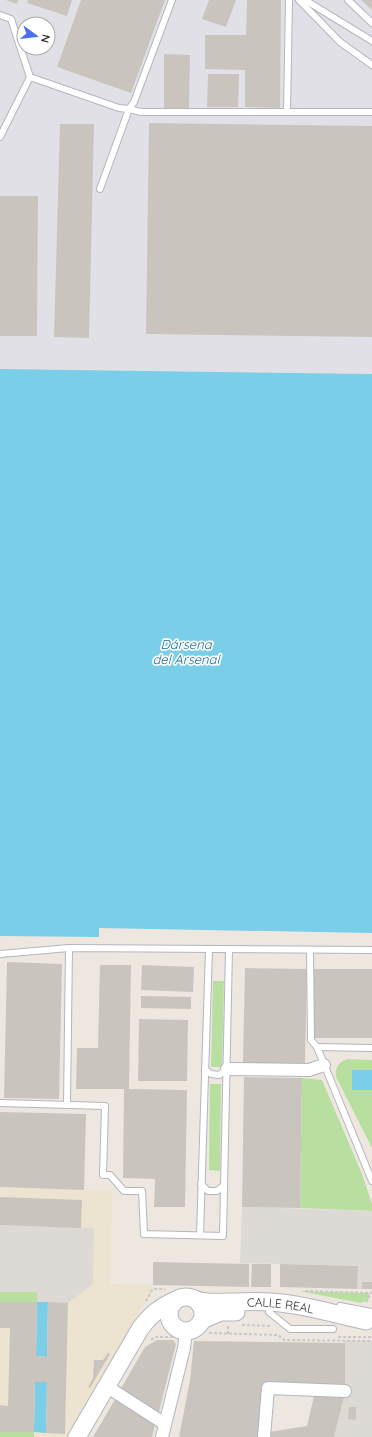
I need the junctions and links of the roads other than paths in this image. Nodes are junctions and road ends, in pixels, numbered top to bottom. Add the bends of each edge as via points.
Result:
1 (172, 0) edge
2 (289, 0) edge
3 (299, 0) edge
4 (305, 0) edge
5 (348, 0) edge
6 (0, 15) edge
7 (372, 23) edge
8 (372, 41) edge
9 (372, 65) edge
10 (30, 77) junction
11 (129, 109) junction
12 (287, 112) junction
13 (372, 112) edge
14 (0, 137) edge
15 (100, 189) dead end
16 (69, 948) junction
17 (209, 949) junction
18 (229, 949) junction
19 (310, 950) junction
20 (372, 950) edge
21 (0, 954) edge
22 (317, 1047) junction
23 (372, 1048) edge
24 (324, 1065) junction
25 (205, 1070) junction
26 (227, 1070) junction
27 (0, 1103) edge
28 (67, 1104) junction
29 (372, 1181) edge
30 (201, 1184) junction
31 (224, 1185) junction
32 (200, 1235) junction
33 (287, 1297) dead end
34 (194, 1299) junction
35 (176, 1300) junction
36 (229, 1302) junction
37 (336, 1305) dead end
38 (269, 1312) junction
39 (371, 1316) edge
40 (203, 1327) junction
41 (333, 1329) dead end
42 (181, 1333) junction
43 (131, 1342) junction
44 (106, 1386) junction
45 (345, 1392) dead end
46 (165, 1424) junction
47 (77, 1437) edge
48 (162, 1437) edge
49 (264, 1437) edge

1 - 11 lane via 134,102
2 - 12 lane
3 - 9 lane via 340,42
4 - 8 lane
5 - 7 lane
6 - 10 lane via 12,19
10 - 11 lane via 119,108
10 - 14 lane
11 - 12 lane via 141,112
11 - 15 lane
12 - 13 lane
16 - 17 lane
16 - 21 lane
16 - 28 lane
17 - 18 lane
17 - 25 lane
18 - 19 lane
18 - 26 lane
19 - 20 lane
19 - 22 lane via 311,1040
22 - 23 lane
22 - 24 lane
24 - 26 street via 309,1070
24 - 29 lane
25 - 26 lane via 219,1075
25 - 30 lane
26 - 31 lane
27 - 28 lane
28 - 32 lane via 104,1106 103,1175 110,1175 124,1191 142,1191 144,1234
30 - 31 lane via 208,1191 217,1191
30 - 32 lane
31 - 32 lane via 223,1236
33 - 36 lane via 248,1297
34 - 35 main road via 184,1297
34 - 36 main road, CALLE REAL via 205,1302
34 - 40 main road via 202,1307
35 - 42 main road via 168,1312 170,1322
35 - 43 main road via 152,1313
36 - 39 main road, CALLE REAL via 269,1302
37 - 39 lane
38 - 39 main road, CALLE REAL
38 - 40 main road, CALLE REAL via 221,1312
38 - 41 lane via 290,1329
40 - 42 main road
42 - 43 main road via 165,1322 154,1323
42 - 46 street
43 - 44 main road
44 - 46 street
44 - 47 main road
45 - 49 street via 268,1388
46 - 48 street

